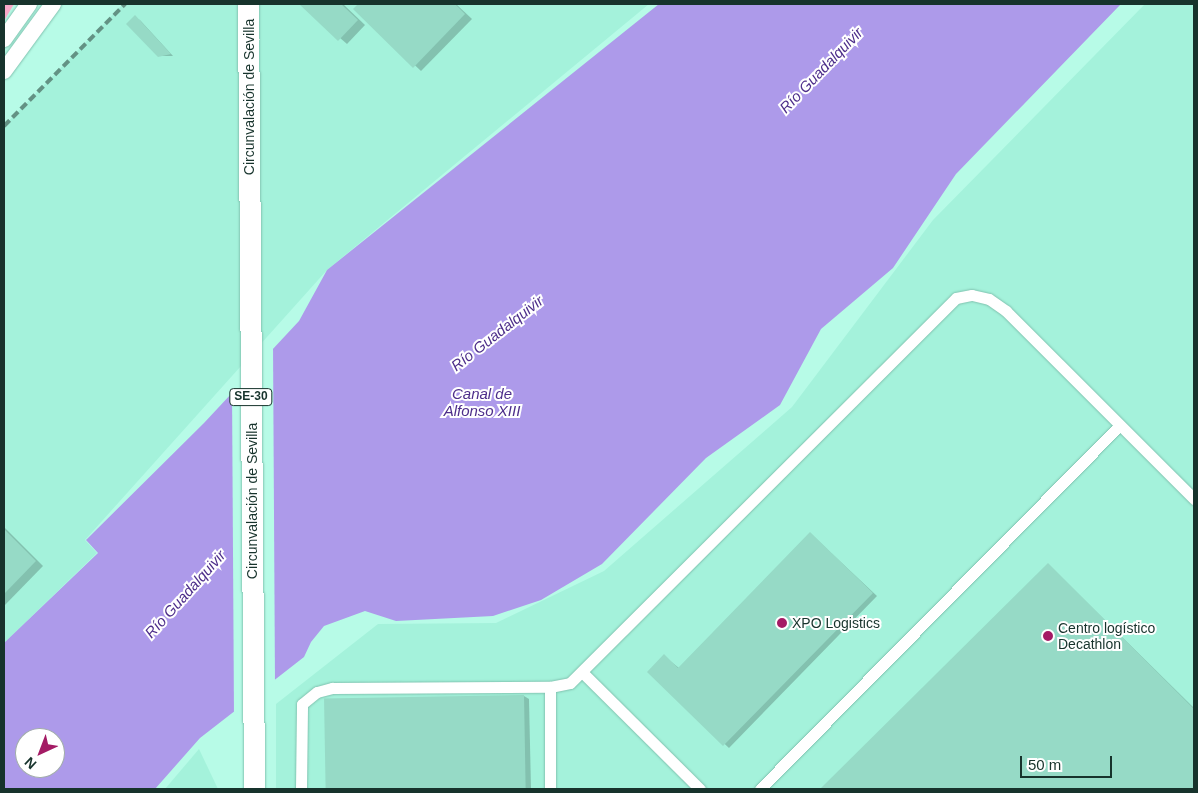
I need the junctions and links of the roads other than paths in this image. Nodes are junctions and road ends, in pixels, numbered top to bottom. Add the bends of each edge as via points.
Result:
1 (29, 4) edge
2 (53, 4) edge
3 (248, 4) edge
4 (4, 39) edge
5 (4, 71) edge
6 (1120, 425) junction
7 (1194, 499) edge
8 (583, 673) junction
9 (550, 687) junction
10 (254, 789) edge
11 (301, 789) edge
12 (550, 789) edge
13 (700, 789) edge
14 (760, 789) edge

1 - 4 main road
2 - 5 main road
3 - 10 highway, Circunvalación de Sevilla / SE-30
6 - 7 street
6 - 8 street via 1006,311 989,299 972,295 956,298
6 - 14 street
8 - 9 street via 570,683
8 - 13 street
9 - 11 street via 332,688 317,692 302,704
9 - 12 street

